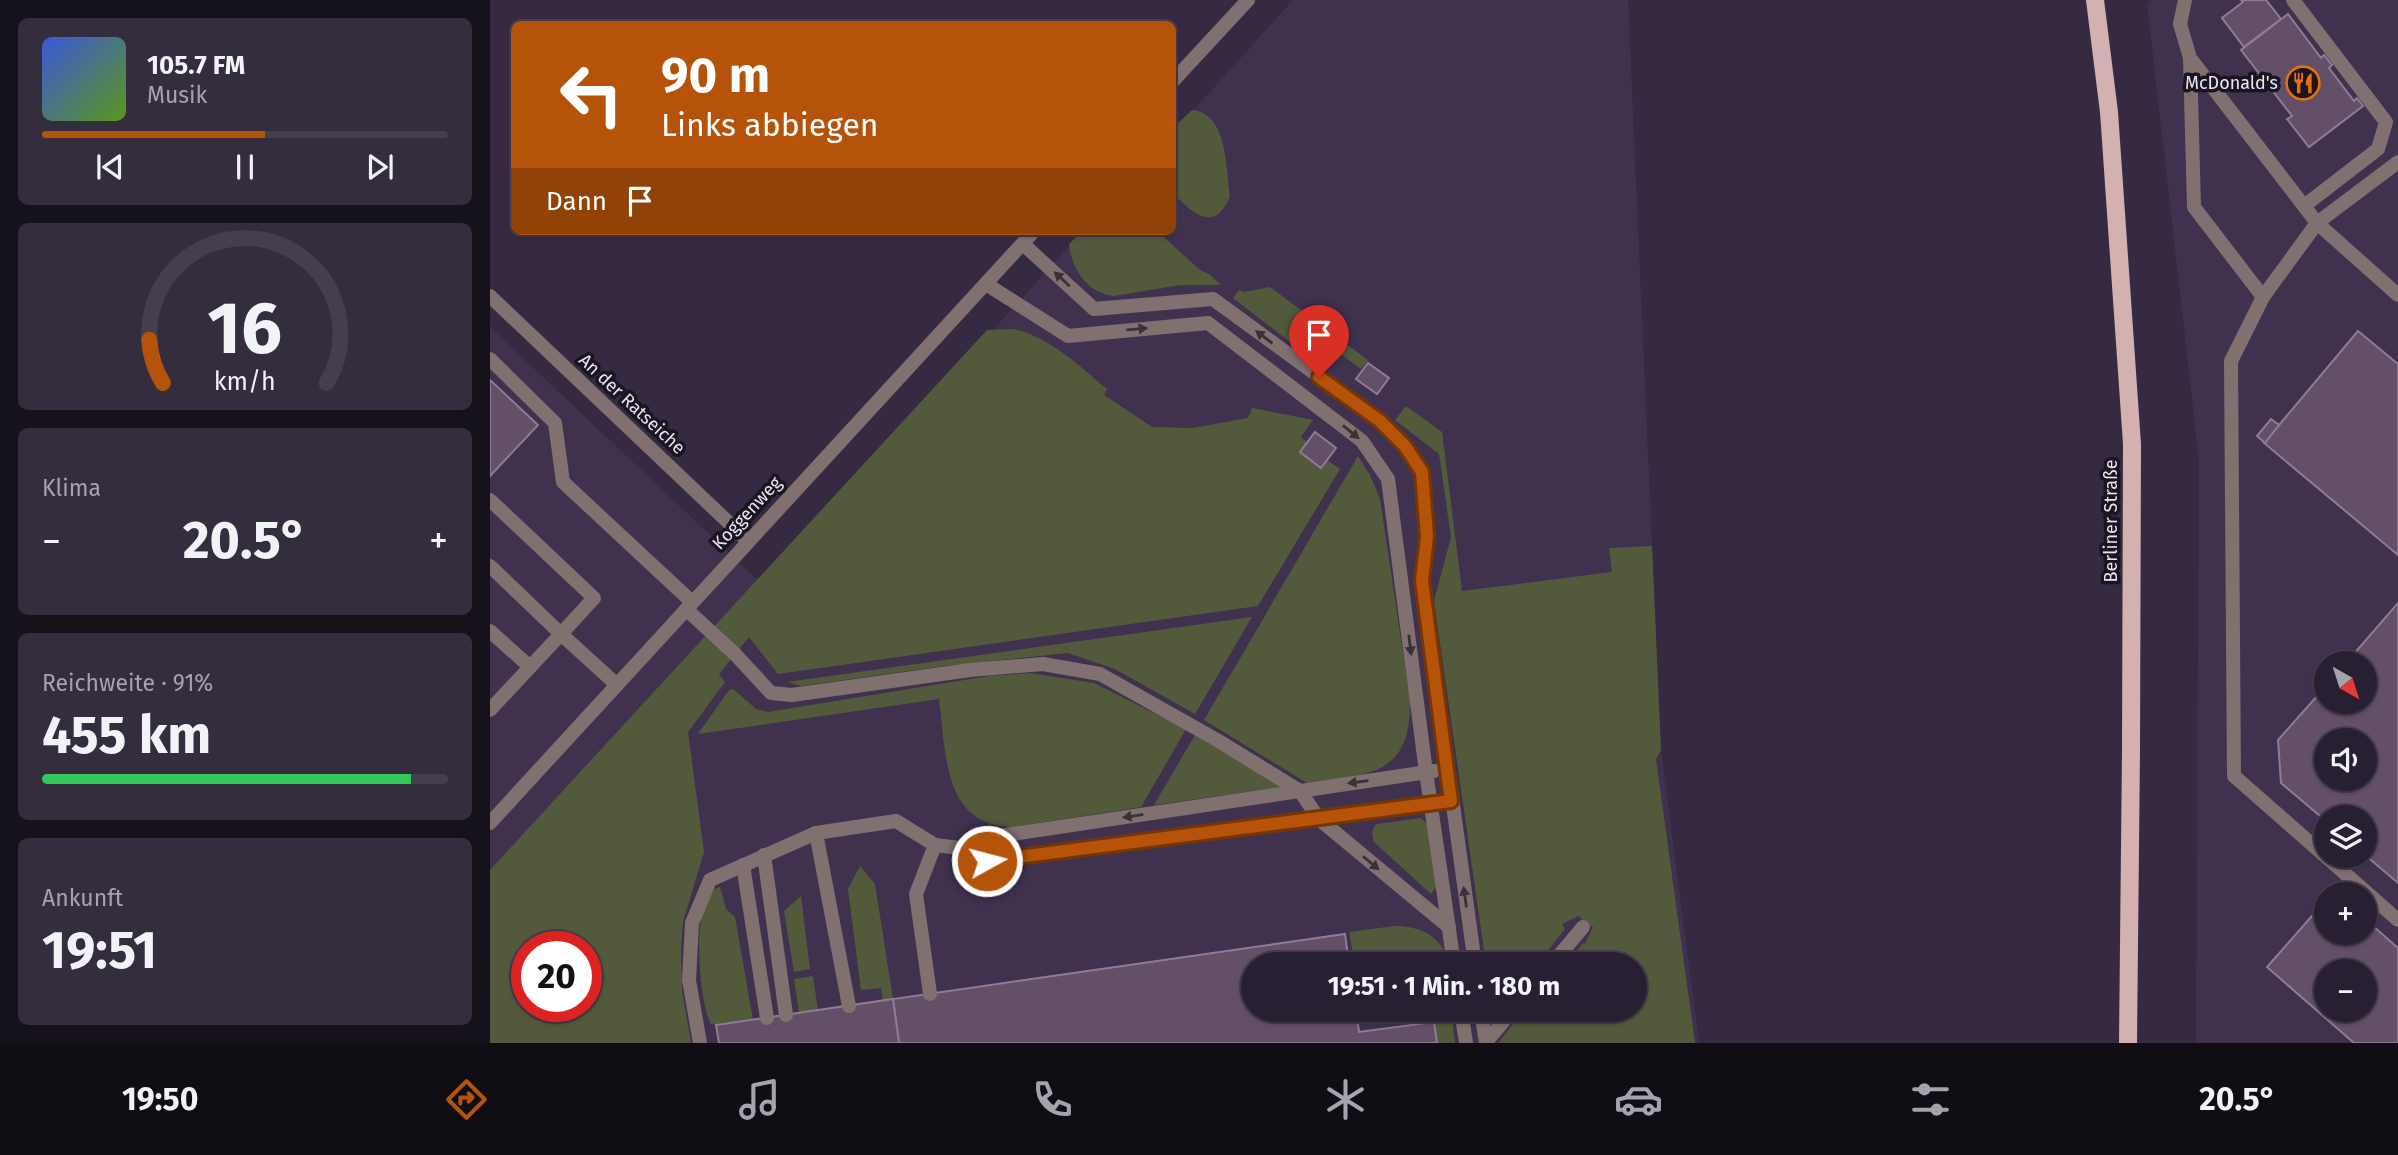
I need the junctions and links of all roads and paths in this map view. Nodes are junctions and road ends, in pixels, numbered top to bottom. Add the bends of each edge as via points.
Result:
1 (1248, 0) edge
2 (2095, 0) edge
3 (2185, 0) edge
4 (2292, 0) edge
5 (2190, 58) junction
6 (1176, 78) edge
7 (2398, 162) edge
8 (2304, 206) junction
9 (2317, 223) junction
10 (1031, 235) edge
11 (1023, 244) junction
12 (986, 284) junction
13 (2398, 295) edge
14 (490, 296) edge
15 (2263, 297) junction
16 (490, 359) edge
17 (490, 500) edge
18 (748, 541) junction
19 (490, 566) edge
20 (689, 605) junction
21 (490, 631) edge
22 (561, 634) junction
23 (530, 667) junction
24 (617, 685) junction
25 (490, 710) edge
26 (1446, 770) junction
27 (1426, 772) junction
28 (1300, 791) junction
29 (1451, 801) junction
30 (1430, 804) junction
31 (1319, 819) junction
32 (490, 823) edge
33 (816, 833) junction
34 (935, 845) junction
35 (984, 851) junction
36 (764, 855) junction
37 (743, 865) junction
38 (2398, 920) edge
39 (1449, 927) junction
40 (1583, 927) dead end
41 (1452, 952) edge
42 (1473, 952) edge
43 (1562, 952) edge
44 (930, 994) dead end
45 (849, 1006) dead end
46 (786, 1015) dead end
47 (767, 1018) dead end
48 (1463, 1022) edge
49 (1483, 1022) edge
50 (1503, 1022) edge
51 (700, 1043) edge
52 (1466, 1043) edge
53 (1486, 1043) edge
54 (2127, 1043) edge

1 - 6 street
2 - 54 main road, Berliner Straße via 2109,112 2132,444
3 - 5 street via 2180,24
4 - 8 street via 2386,122 2378,149
5 - 8 street
5 - 15 street via 2194,207
7 - 9 street
8 - 9 street
9 - 13 street
9 - 15 street
10 - 11 street, Koggenweg
11 - 12 street, Koggenweg
26 -> 11 street via 1422,581 1427,536 1422,472 1405,446 1380,421 1213,299 1094,309
12 - 18 street, Koggenweg
12 -> 27 street via 1068,335 1208,323 1362,441 1388,479
14 - 18 street, An der Ratseiche
15 - 38 street via 2231,361 2234,776
16 - 20 street via 555,423 564,482
17 - 22 street via 594,598
18 - 20 street, Koggenweg
19 - 22 street
20 - 24 street, Koggenweg
20 - 28 street via 771,692 792,695 1043,664 1100,674
21 - 23 street
22 - 23 street
22 - 24 street
23 - 25 street
24 - 32 street, Koggenweg
26 - 27 street
26 - 29 street
27 -> 28 street
27 - 30 street
28 - 31 street
28 -> 35 street via 979,839
29 - 30 street
42 -> 29 street
30 - 31 street
30 - 39 street
31 - 35 street via 987,861
31 -> 39 street
33 - 34 street via 896,821
33 - 36 street
33 - 45 street
34 - 35 street
34 - 44 street via 916,894
36 - 37 street
36 - 46 street
37 - 47 street
37 - 51 street via 710,880 692,922 689,980
39 - 41 street
40 - 43 street
48 - 52 street
49 - 53 street
50 - 53 street

